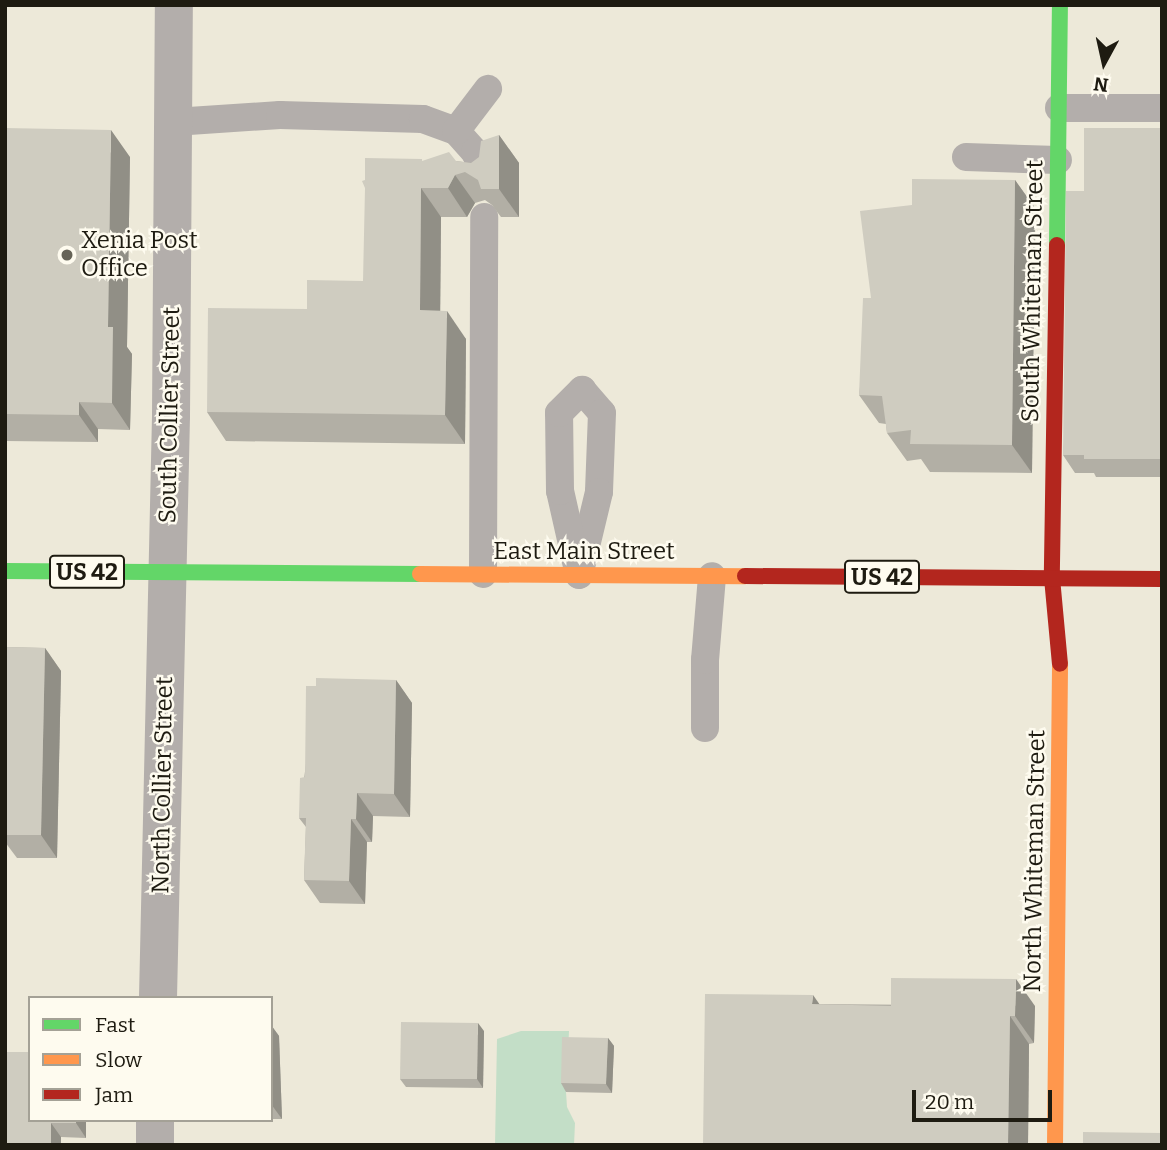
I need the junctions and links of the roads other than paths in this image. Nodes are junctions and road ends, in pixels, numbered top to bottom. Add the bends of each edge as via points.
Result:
1 (174, 5) edge
2 (1060, 5) edge
3 (488, 89) dead end
4 (1059, 108) junction
5 (1162, 108) edge
6 (174, 122) junction
7 (456, 131) junction
8 (967, 157) dead end
9 (1058, 160) junction
10 (485, 176) edge
11 (484, 217) edge
12 (5, 571) edge
13 (168, 572) junction
14 (483, 574) junction
15 (579, 575) junction
16 (712, 576) junction
17 (1052, 578) junction
18 (1162, 579) edge
19 (705, 728) dead end
20 (158, 996) edge
21 (155, 1122) edge
22 (155, 1145) edge
23 (1055, 1145) edge

1 - 6 street, South Collier Street
2 - 4 main road, South Whiteman Street
3 - 7 lane
4 - 5 lane
4 - 9 main road, South Whiteman Street
6 - 7 lane via 279,115 423,119
6 - 13 street, South Collier Street
7 - 10 lane via 475,152
8 - 9 lane
9 - 17 main road, South Whiteman Street
11 - 14 lane
12 - 13 main road, East Main Street / US 42
13 - 14 main road, East Main Street / US 42
13 - 20 street, North Collier Street
14 - 15 main road, East Main Street / US 42
15 - 15 lane via 599,492 602,413 582,390 559,413 560,491
15 - 16 main road, East Main Street / US 42
16 - 17 main road, East Main Street / US 42
16 - 19 lane
17 - 18 main road, East Main Street / US 42
17 - 23 main road, North Whiteman Street via 1061,673
21 - 22 street

